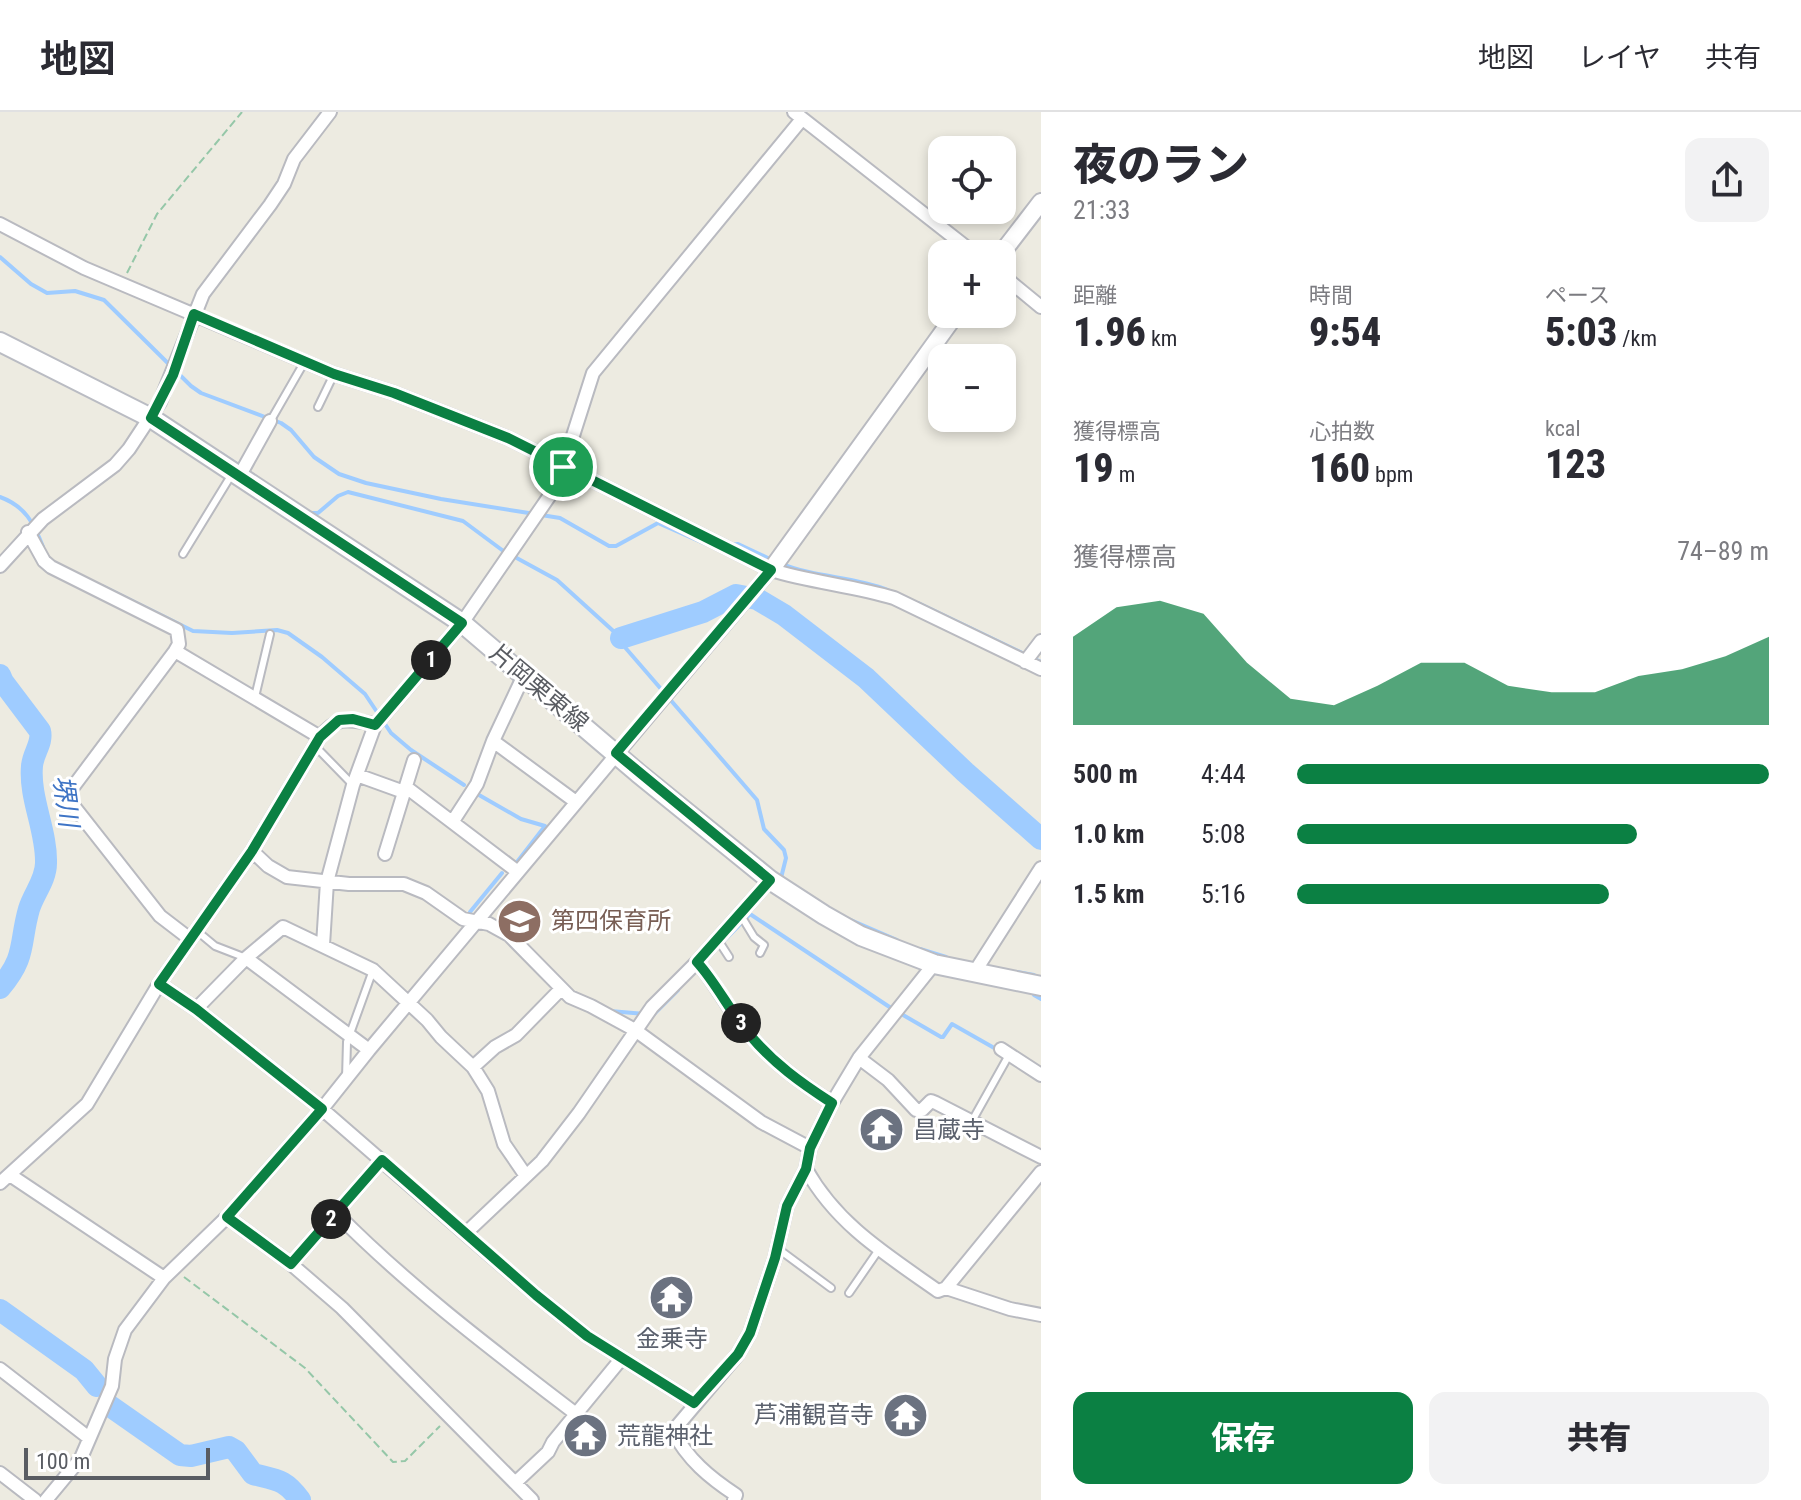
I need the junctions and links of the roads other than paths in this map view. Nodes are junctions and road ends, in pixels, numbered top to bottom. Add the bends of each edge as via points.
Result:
1 (330, 112) edge
2 (798, 115) edge
3 (1041, 202) edge
4 (0, 224) edge
5 (957, 240) edge
6 (1012, 240) edge
7 (1016, 286) edge
8 (1041, 307) edge
9 (194, 314) junction
10 (946, 328) edge
11 (0, 342) edge
12 (305, 361) junction
13 (334, 374) junction
14 (318, 407) dead end
15 (151, 418) junction
16 (270, 421) joint
17 (565, 468) junction
18 (237, 473) junction
19 (29, 532) junction
20 (183, 554) dead end
21 (0, 566) edge
22 (771, 570) junction
23 (462, 623) junction
24 (270, 634) dead end
25 (1041, 641) edge
26 (175, 651) junction
27 (1025, 662) junction
28 (1041, 669) edge
29 (524, 675) junction
30 (255, 700) junction
31 (375, 724) junction
32 (493, 741) junction
33 (318, 742) junction
34 (616, 753) junction
35 (414, 760) dead end
36 (355, 780) junction
37 (405, 789) junction
38 (576, 802) junction
39 (453, 821) junction
40 (252, 851) junction
41 (385, 854) dead end
42 (1041, 868) edge
43 (518, 872) junction
44 (770, 880) junction
45 (327, 882) junction
46 (742, 917) junction
47 (472, 926) junction
48 (193, 935) junction
49 (718, 940) junction
50 (323, 945) junction
51 (760, 953) dead end
52 (727, 954) dead end
53 (246, 958) junction
54 (934, 964) junction
55 (700, 966) junction
56 (373, 970) junction
57 (974, 973) junction
58 (159, 984) junction
59 (1041, 986) edge
60 (557, 993) junction
61 (409, 1003) junction
62 (196, 1009) junction
63 (638, 1026) junction
64 (349, 1036) junction
65 (369, 1050) junction
66 (1005, 1052) joint
67 (859, 1058) junction
68 (473, 1067) junction
69 (1041, 1075) edge
70 (346, 1080) junction
71 (832, 1103) junction
72 (322, 1109) junction
73 (972, 1121) junction
74 (810, 1148) junction
75 (1041, 1157) edge
76 (382, 1160) junction
77 (806, 1169) junction
78 (1041, 1172) edge
79 (526, 1176) junction
80 (5, 1179) edge
81 (336, 1213) junction
82 (227, 1217) junction
83 (467, 1232) junction
84 (777, 1248) junction
85 (878, 1251) junction
86 (291, 1264) junction
87 (169, 1274) junction
88 (831, 1288) dead end
89 (946, 1288) junction
90 (849, 1293) dead end
91 (1041, 1315) edge
92 (622, 1358) junction
93 (0, 1369) edge
94 (694, 1403) junction
95 (576, 1414) junction
96 (89, 1438) junction
97 (0, 1473) edge
98 (515, 1483) junction
99 (35, 1500) edge
100 (46, 1500) edge
101 (532, 1500) edge
102 (734, 1500) edge

1 - 9 street
2 - 5 street
2 - 17 street via 593,373
3 - 6 street
4 - 9 street via 84,268
7 - 8 street
9 - 12 street
9 - 15 street
10 - 22 street
11 - 15 main road, 片岡栗東線
12 - 13 street
12 - 16 lane
13 - 14 lane
13 - 17 street via 486,428
15 - 18 main road, 片岡栗東線
15 - 19 street via 115,465
16 - 18 street
17 - 22 street
17 - 23 street
18 - 20 lane
18 - 23 main road, 片岡栗東線
19 - 21 street
19 - 26 street via 51,567 177,630
22 - 27 street via 894,598
22 - 34 street
23 - 29 main road, 片岡栗東線
23 - 31 street
24 - 30 lane
25 - 27 street
26 - 30 street
26 - 48 street via 68,799 160,916
27 - 28 street
29 - 32 street
29 - 34 main road, 片岡栗東線
30 - 33 street
31 - 33 street via 339,720
31 - 36 street
32 - 38 street
32 - 39 street via 477,784
33 - 36 lane
33 - 40 street
34 - 38 street
34 - 44 main road, 片岡栗東線
35 - 37 street
36 - 37 street
36 - 45 street
37 - 39 street
37 - 41 street
38 - 43 street
39 - 43 street
40 - 45 street via 287,877
40 - 48 street
42 - 57 street
43 - 47 street
44 - 46 street
44 - 54 main road, 片岡栗東線 via 861,936
45 - 47 street via 404,884
45 - 50 street
46 - 49 street
46 - 51 lane via 764,945
47 - 60 street via 489,924 509,935
47 - 61 street
48 - 53 lane
48 - 58 street
49 - 52 lane
49 - 55 street
50 - 53 street via 283,927
50 - 56 street
53 - 62 street
53 - 64 street
54 - 57 main road, 片岡栗東線
54 - 67 street
55 - 63 street
55 - 71 street via 771,1059
56 - 61 street
56 - 64 lane
57 - 59 main road, 片岡栗東線
58 - 62 street
58 - 80 street via 87,1104
60 - 63 street
60 - 68 street via 516,1035
61 - 65 street
61 - 68 street
62 - 72 street
63 - 74 street via 761,1122
63 - 79 street via 559,1140
64 - 65 street
64 - 70 lane
65 - 70 street
66 - 69 street
66 - 73 lane
67 - 71 street
67 - 73 street via 916,1110 931,1101
68 - 79 street via 488,1091 504,1144
70 - 72 street
71 - 74 street
72 - 76 street
72 - 82 street
73 - 75 street
74 - 77 street
76 - 81 street
76 - 83 street
77 - 84 street via 787,1206
77 - 85 street via 830,1205
78 - 89 street
79 - 83 street
80 - 87 street
81 - 86 street
81 - 95 street via 492,1350
82 - 86 street
82 - 87 street
83 - 92 street via 536,1295
84 - 88 lane
84 - 94 street via 750,1333
85 - 89 street via 938,1291
85 - 90 lane
86 - 98 street via 342,1308
87 - 96 street via 125,1330 112,1386
89 - 91 street
92 - 94 street
92 - 95 street
93 - 96 street
94 - 102 street via 673,1431 697,1464 736,1495
95 - 98 street via 548,1452
96 - 100 street via 81,1458
97 - 99 street
98 - 101 street

